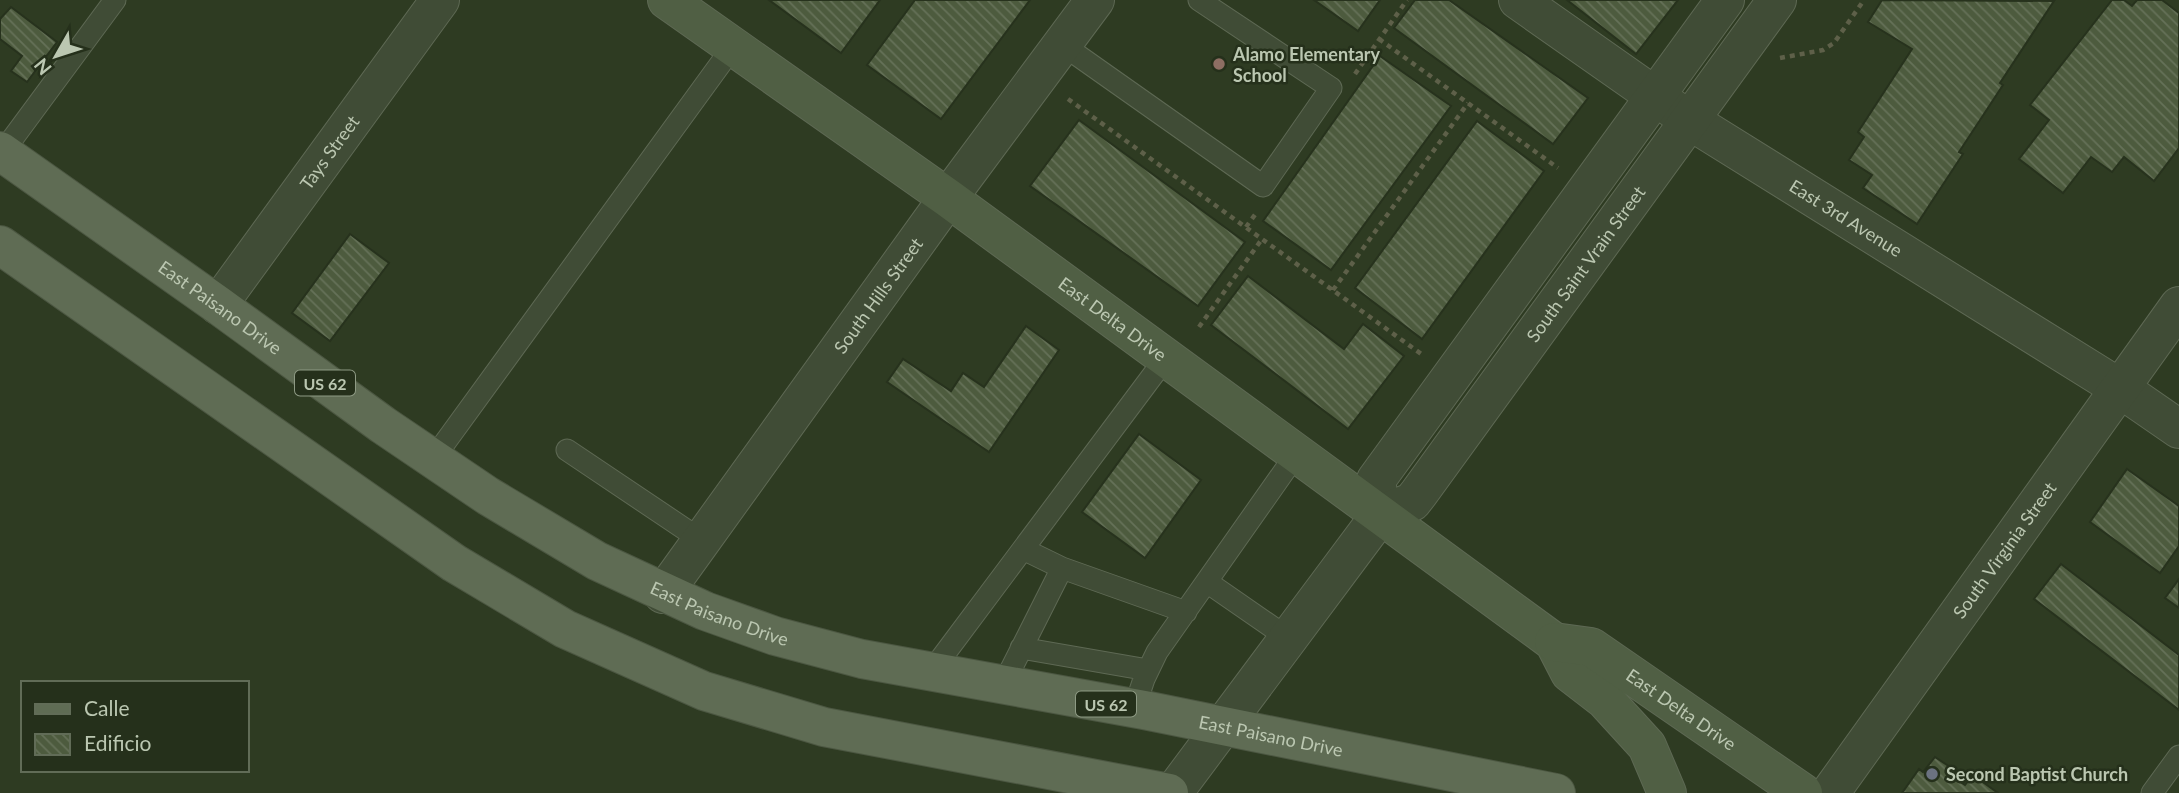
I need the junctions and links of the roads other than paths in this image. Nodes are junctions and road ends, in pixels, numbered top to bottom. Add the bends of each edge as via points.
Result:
1 (115, 0) edge
2 (440, 0) edge
3 (667, 0) edge
4 (1095, 0) edge
5 (1199, 0) edge
6 (1518, 0) edge
7 (1725, 0) edge
8 (1777, 0) edge
9 (1063, 45) junction
10 (732, 48) junction
11 (1655, 96) junction
12 (1689, 120) junction
13 (1, 152) edge
14 (948, 198) junction
15 (0, 245) edge
16 (218, 305) junction
17 (2179, 306) edge
18 (1165, 359) junction
19 (2121, 389) junction
20 (2179, 429) edge
21 (567, 450) dead end
22 (1297, 453) junction
23 (433, 459) junction
24 (1381, 514) junction
25 (701, 540) junction
26 (1023, 549) junction
27 (1062, 568) junction
28 (1207, 582) junction
29 (663, 594) junction
30 (1186, 612) junction
31 (1288, 639) junction
32 (1554, 642) junction
33 (1021, 649) junction
34 (1148, 670) junction
35 (931, 672) junction
36 (1003, 685) junction
37 (1134, 709) junction
38 (1222, 727) junction
39 (2179, 756) edge
40 (1171, 793) edge
41 (1556, 793) edge
42 (1667, 793) edge
43 (1803, 793) edge
44 (1830, 793) edge
45 (2152, 793) edge

1 - 13 lane
2 - 16 street, Tays Street
3 - 10 street, East Delta Drive
4 - 9 street, South Hills Street
5 - 9 lane via 1331,88 1263,186
6 - 11 street, East 3rd Avenue
7 - 11 street
8 - 12 street, South Saint Vrain Street
9 - 14 street, South Hills Street
10 - 14 street, East Delta Drive
10 - 23 lane
11 - 12 street, East 3rd Avenue
11 - 24 street via 1376,480
12 - 19 street, East 3rd Avenue
12 - 24 street, South Saint Vrain Street via 1412,502
13 - 16 main road, East Paisano Drive / US 62
14 - 18 street, East Delta Drive
14 - 25 street, South Hills Street
15 - 40 main road via 454,563 565,628 704,691 824,727
16 - 23 main road, East Paisano Drive / US 62
17 - 19 street, South Virginia Street
18 - 22 street, East Delta Drive
18 - 26 lane
19 - 20 street, East 3rd Avenue
19 - 44 street, South Virginia Street
21 - 25 lane
22 - 24 street, East Delta Drive
22 - 28 lane
23 - 29 main road, East Paisano Drive / US 62 via 597,561
24 - 31 street
24 - 32 street, East Delta Drive
25 - 29 street, South Hills Street
26 - 27 lane
26 - 35 lane
27 - 30 lane
27 - 33 lane
28 - 30 lane
28 - 31 lane
29 - 35 main road, East Paisano Drive / US 62 via 775,636
30 - 34 lane
31 - 38 street
32 - 42 street, East Delta Drive via 1570,673 1605,700 1647,746
32 - 43 street, East Delta Drive via 1591,647
33 - 34 lane
33 - 36 lane
34 - 37 lane
35 - 36 main road, East Paisano Drive / US 62
36 - 37 main road, East Paisano Drive / US 62
37 - 38 main road, East Paisano Drive / US 62
38 - 40 street
38 - 41 main road, East Paisano Drive / US 62
39 - 45 lane

